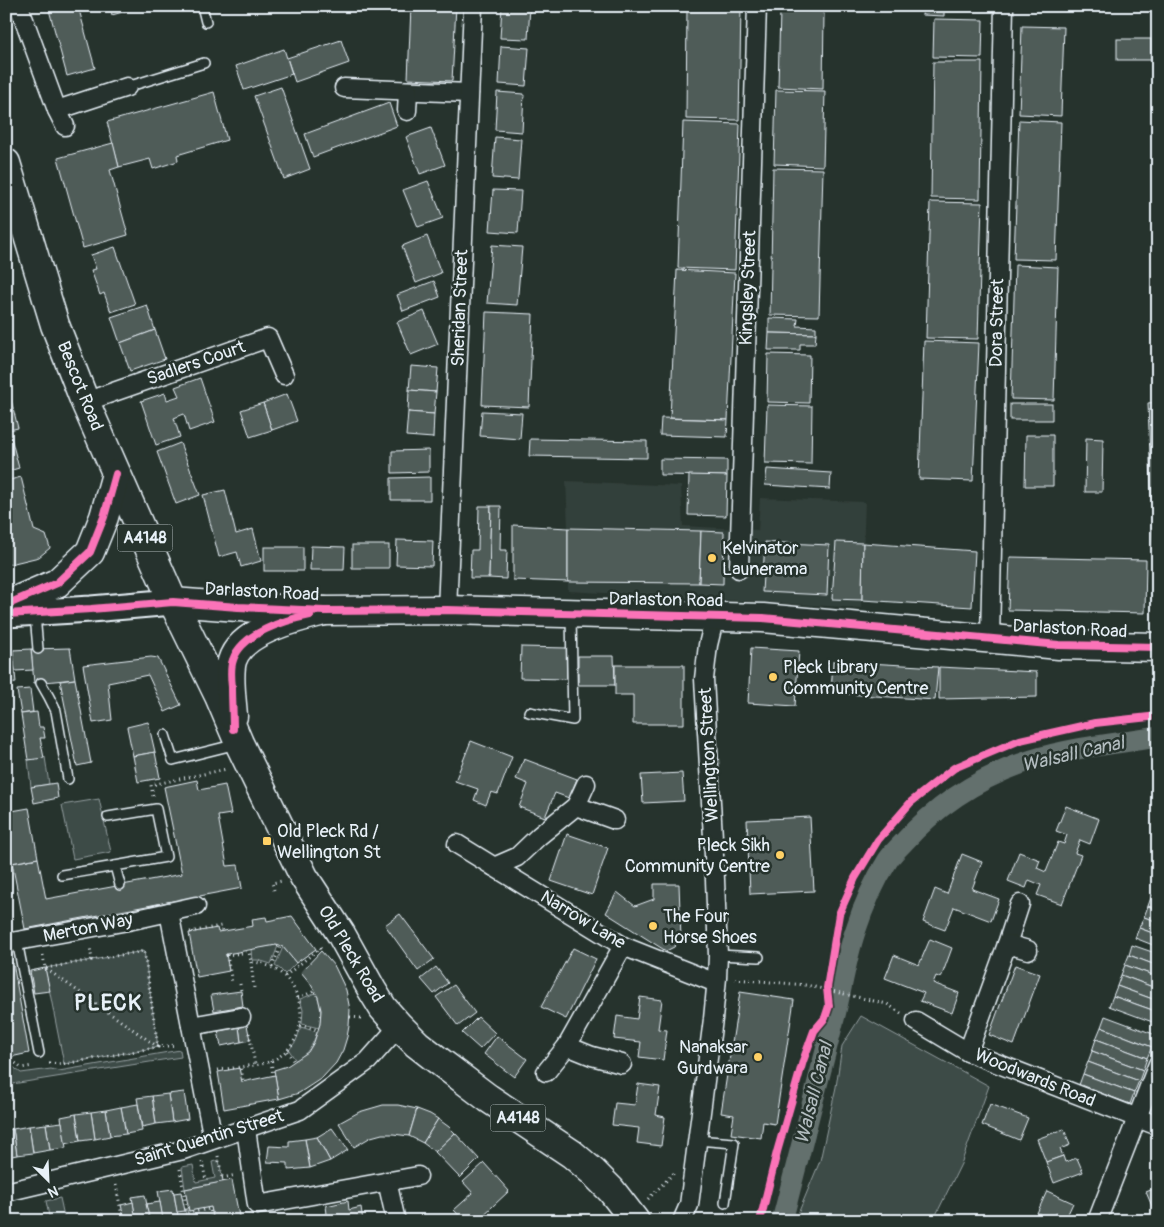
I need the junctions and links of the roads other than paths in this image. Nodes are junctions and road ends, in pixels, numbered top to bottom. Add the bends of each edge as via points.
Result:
1 (19, 6) edge
2 (202, 6) edge
3 (473, 6) edge
4 (757, 6) edge
5 (1004, 6) edge
6 (206, 22) dead end
7 (204, 63) dead end
8 (127, 87) joint
9 (344, 88) dead end
10 (408, 90) junction
11 (469, 93) junction
12 (57, 110) junction
13 (407, 111) dead end
14 (65, 126) dead end
15 (7, 167) edge
16 (284, 375) dead end
17 (85, 402) junction
18 (116, 474) junction
19 (739, 569) dead end
20 (173, 602) junction
21 (6, 606) edge
22 (447, 610) junction
23 (324, 611) junction
24 (34, 612) junction
25 (571, 613) junction
26 (6, 614) edge
27 (715, 616) junction
28 (990, 640) junction
29 (1158, 647) edge
30 (38, 649) dead end
31 (41, 683) dead end
32 (529, 712) dead end
33 (165, 735) dead end
34 (236, 736) junction
35 (68, 779) dead end
36 (586, 784) dead end
37 (576, 806) junction
38 (108, 818) dead end
39 (615, 820) dead end
40 (457, 844) dead end
41 (115, 866) junction
42 (494, 867) junction
43 (62, 875) dead end
44 (120, 885) dead end
45 (1020, 904) dead end
46 (196, 906) dead end
47 (169, 912) junction
48 (12, 942) edge
49 (1007, 944) junction
50 (623, 946) junction
51 (1028, 950) dead end
52 (718, 955) junction
53 (759, 957) dead end
54 (717, 981) junction
55 (241, 1017) dead end
56 (916, 1021) road end
57 (399, 1026) junction
58 (192, 1034) junction
59 (567, 1046) junction
60 (968, 1052) junction
61 (39, 1053) dead end
62 (622, 1064) dead end
63 (1158, 1064) edge
64 (546, 1072) dead end
65 (1136, 1118) junction
66 (1158, 1126) edge
67 (246, 1129) junction
68 (214, 1139) junction
69 (697, 1145) junction
70 (418, 1176) dead end
71 (387, 1181) junction
72 (6, 1192) edge
73 (725, 1203) dead end
74 (631, 1219) edge
75 (396, 1221) edge
76 (682, 1221) edge
77 (1097, 1221) edge

1 - 12 street
2 - 6 lane
3 - 11 street, Sheridan Street
4 - 19 street, Kingsley Street
5 - 28 street, Dora Street
7 - 8 lane
8 - 12 street
9 - 10 street
10 - 11 street
10 - 13 street
11 - 22 street, Sheridan Street
12 - 14 street
15 - 17 main road, Bescot Road / A4148 via 55,325
16 - 17 street, Sadlers Court via 268,338
17 - 18 main road, Bescot Road / A4148
18 - 20 main road, Bescot Road / A4148
18 - 21 main road via 90,552 57,583
20 - 23 main road, Darlaston Road
20 - 24 street
20 - 34 main road, Old Pleck Road / A4148
22 - 23 main road, Darlaston Road
22 - 25 main road, Darlaston Road
23 - 34 main road via 262,630 239,648 231,670
24 - 26 street
24 - 30 lane
25 - 27 main road, Darlaston Road
25 - 32 lane via 573,720
27 - 28 main road, Darlaston Road
27 - 52 street, Wellington Street via 704,679
28 - 29 main road, Darlaston Road
31 - 35 lane via 56,711
33 - 34 lane via 173,760
34 - 57 main road, Old Pleck Road / A4148 via 298,866 375,996
36 - 37 street
37 - 39 street
37 - 42 street via 517,858
38 - 41 lane via 156,809 166,857
40 - 42 street, Narrow Lane
41 - 43 lane
41 - 44 lane
42 - 50 street, Narrow Lane
45 - 49 street
46 - 47 street, Merton Way
47 - 48 street, Merton Way via 127,915 88,928
47 - 58 street
48 - 61 lane
49 - 51 street
49 - 60 street
50 - 54 street, Narrow Lane
50 - 59 street
52 - 53 lane
52 - 54 street, Wellington Street
54 - 69 street, Wellington Street
55 - 58 street
56 - 60 street, Woodwards Road
57 - 67 street, Saint Quentin Street via 368,1061 300,1110
57 - 74 main road, Old Pleck Road / A4148 via 434,1058 488,1098 572,1154 605,1184
58 - 68 street
59 - 62 street
59 - 64 street
60 - 65 street, Woodwards Road
63 - 65 street
65 - 66 street, Woodwards Road
65 - 77 street
67 - 68 street, Saint Quentin Street
67 - 71 street via 257,1205
68 - 72 street, Saint Quentin Street via 176,1152
69 - 73 lane via 734,1143
69 - 76 street, Wellington Street via 689,1205
70 - 71 street
71 - 75 street

